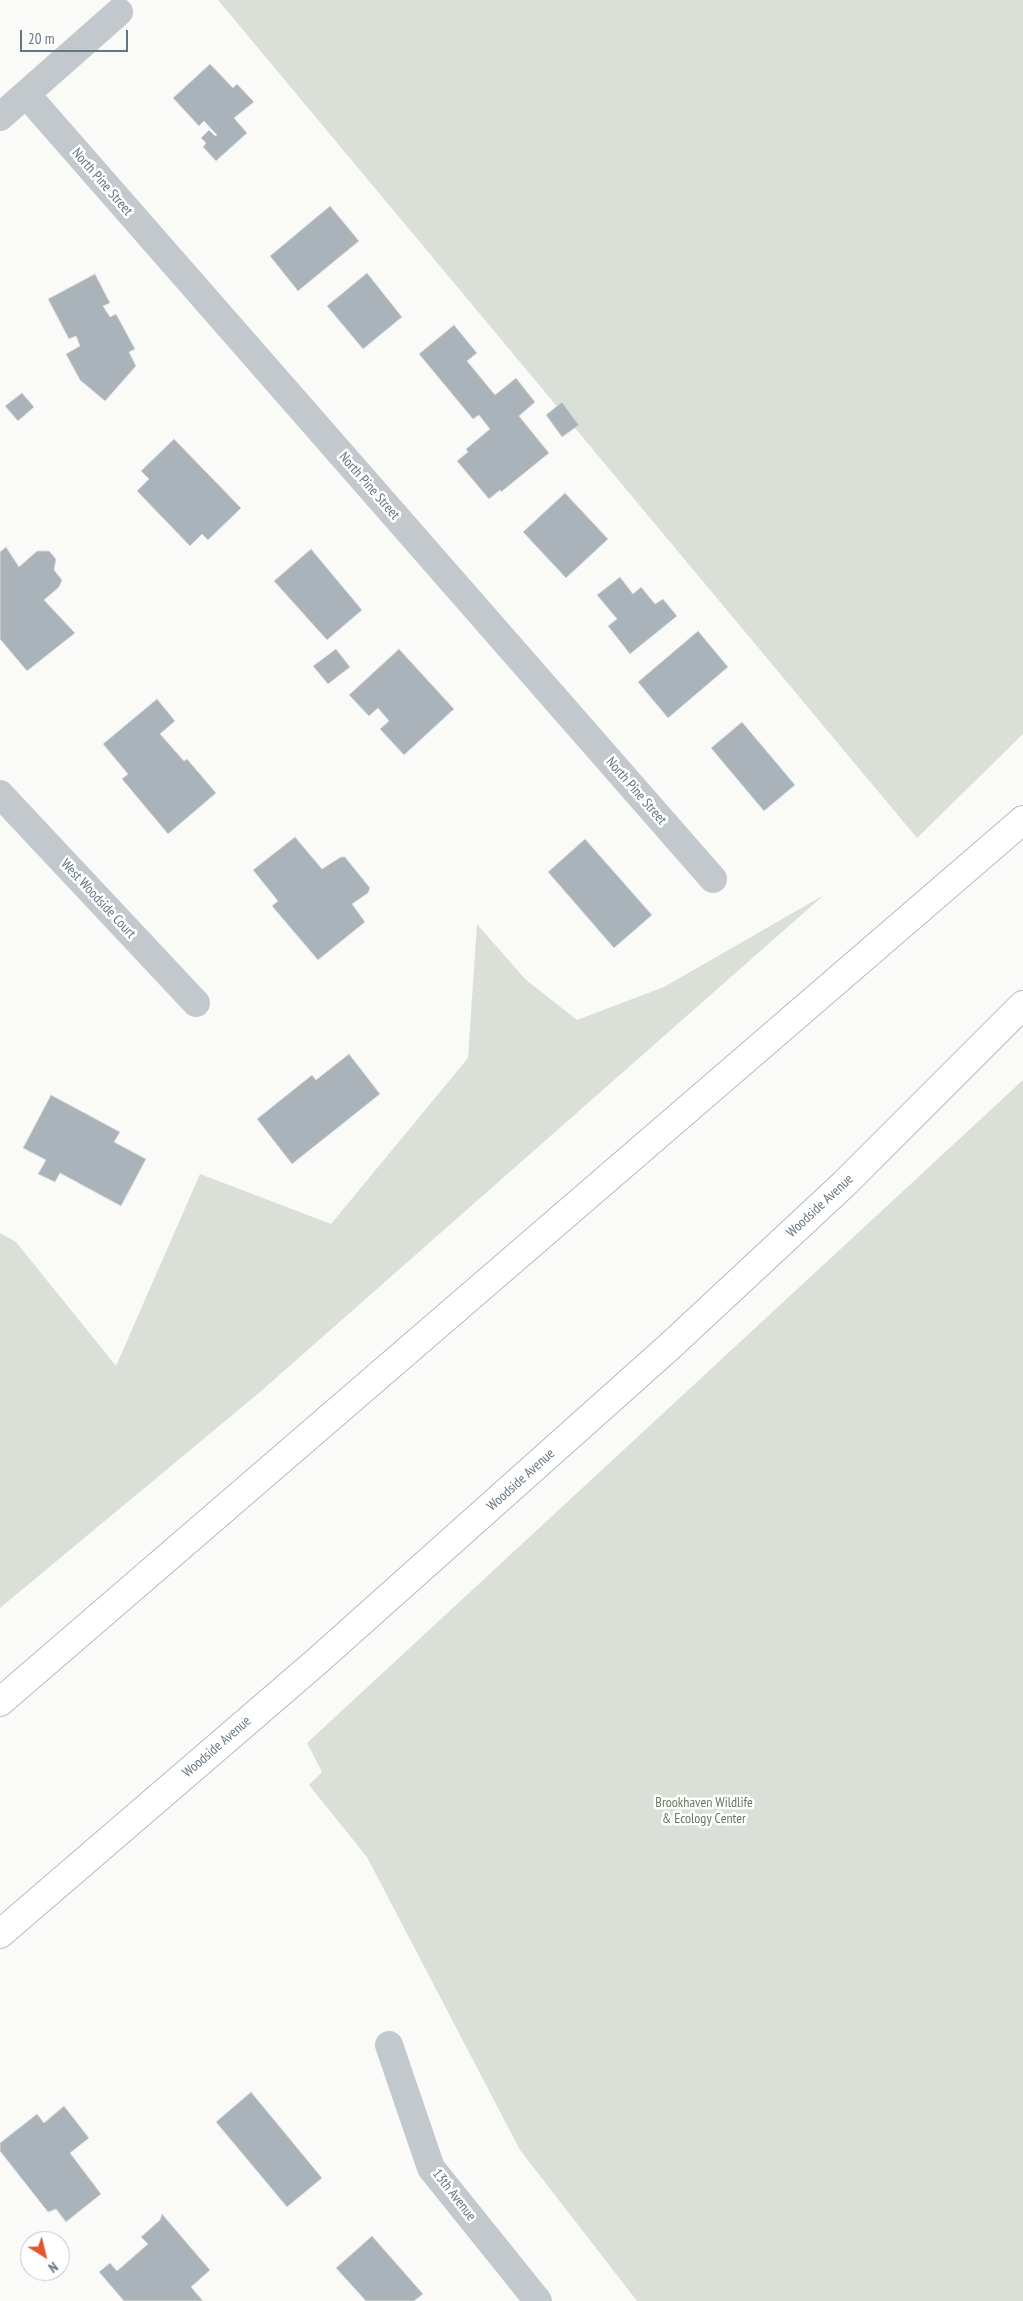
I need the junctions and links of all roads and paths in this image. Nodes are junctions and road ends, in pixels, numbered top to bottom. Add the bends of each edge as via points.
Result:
1 (119, 12) dead end
2 (26, 94) junction
3 (0, 117) edge
4 (0, 794) edge
5 (1023, 820) edge
6 (713, 879) dead end
7 (196, 1003) dead end
8 (1023, 1005) edge
9 (0, 1702) edge
10 (0, 1934) edge
11 (389, 2045) dead end
12 (538, 2301) edge

1 - 2 street
2 - 3 street
2 - 6 street, North Pine Street
4 - 7 street, West Woodside Court
5 - 9 main road
8 - 10 main road, Woodside Avenue via 844,1184 662,1354 315,1663
11 - 12 street, 13th Avenue via 432,2168

